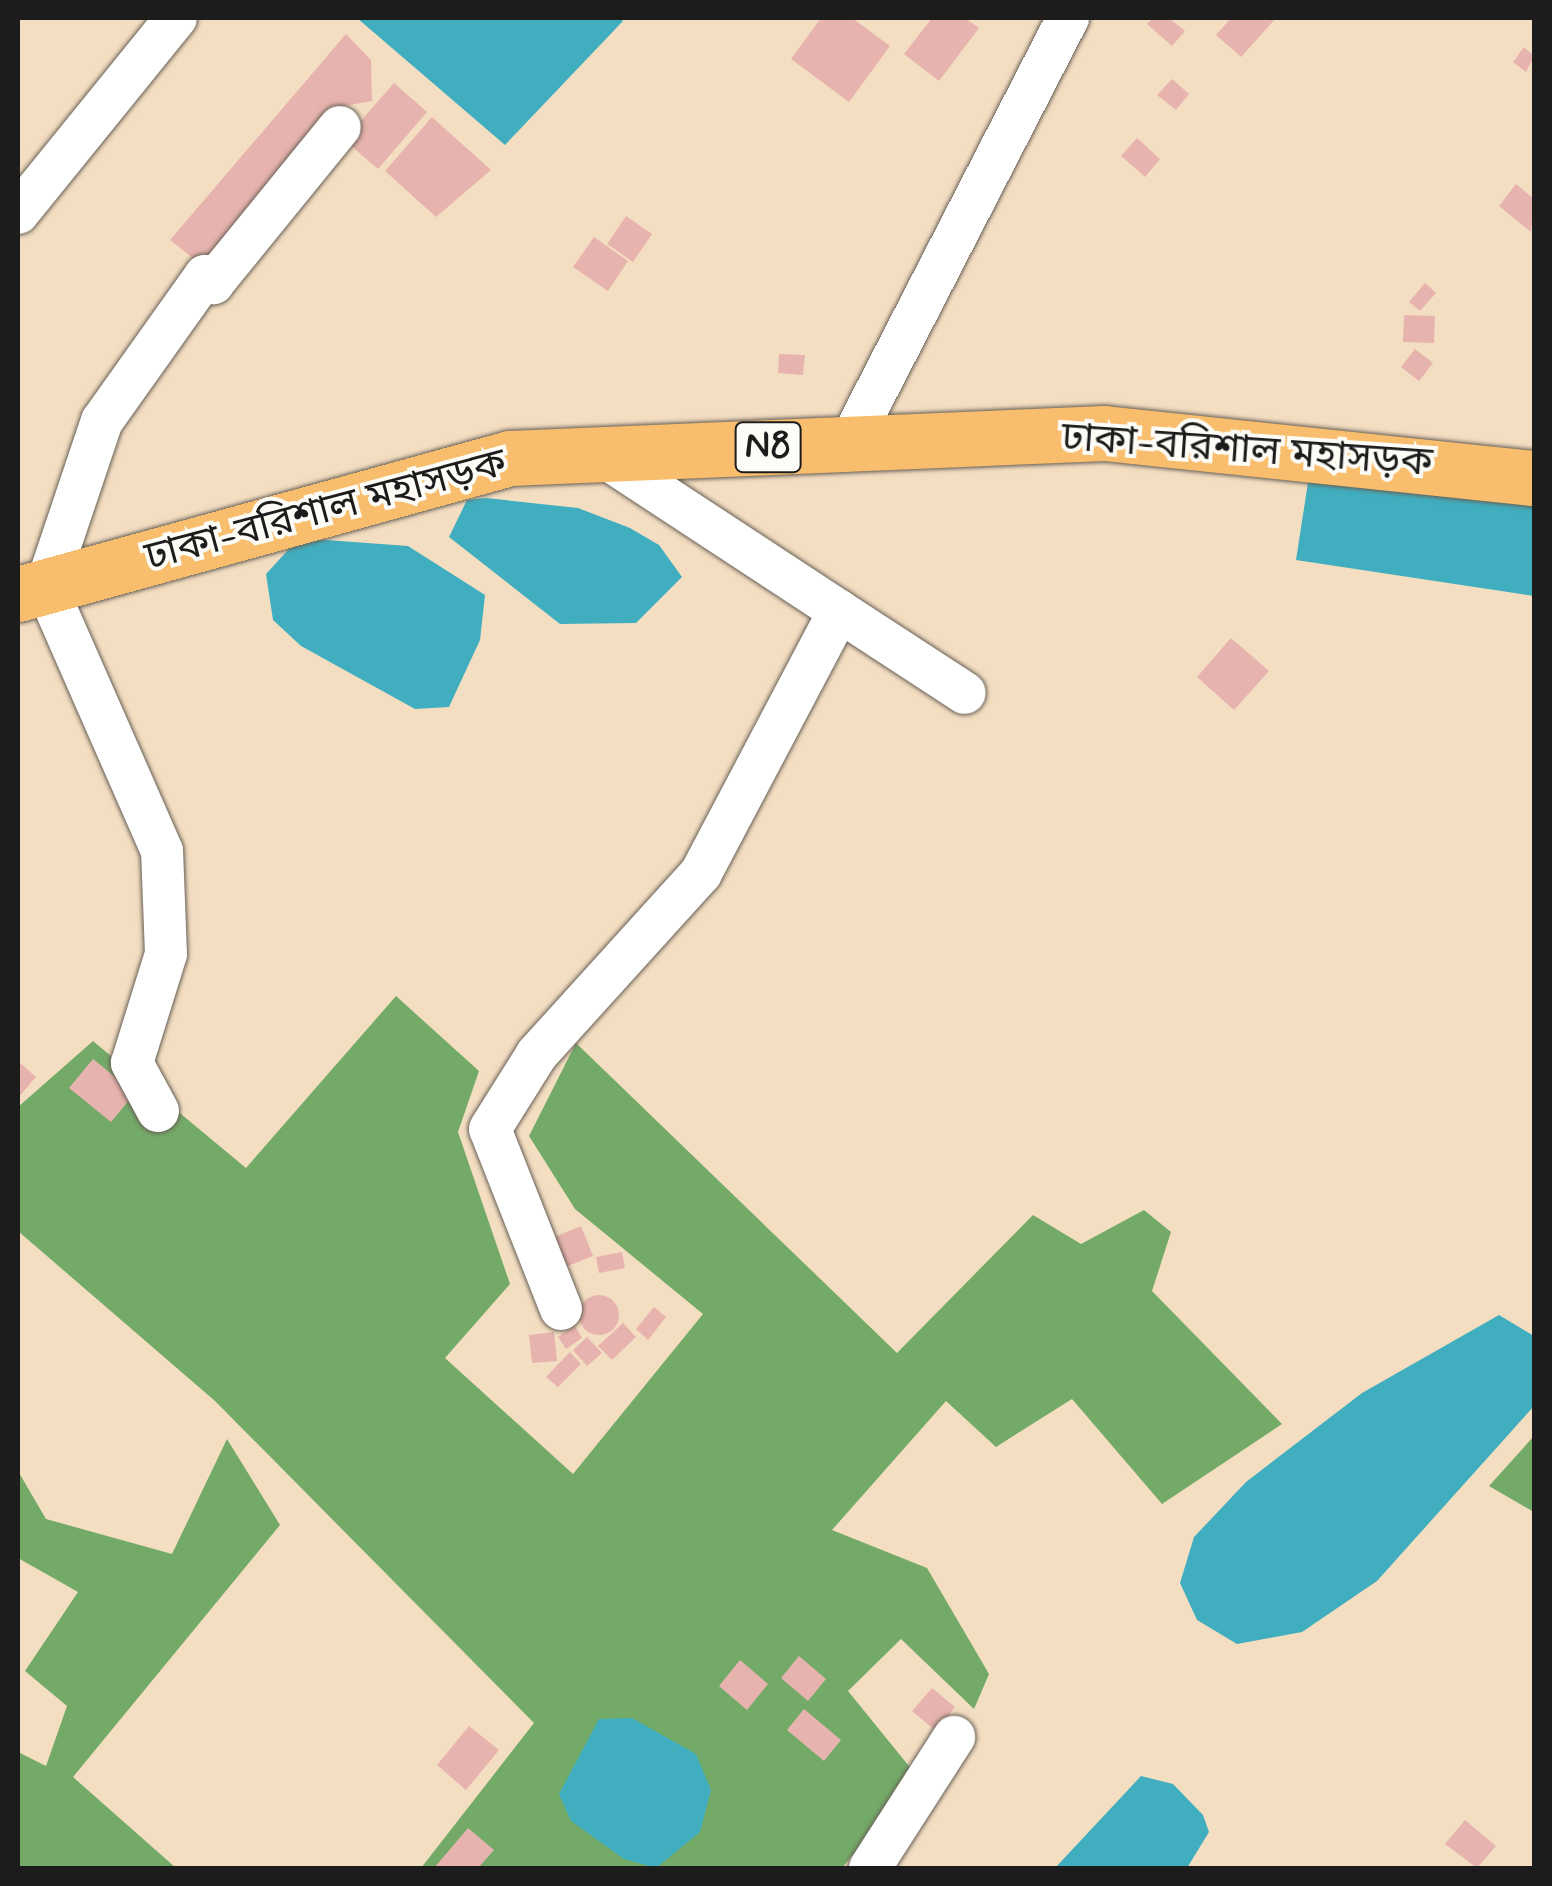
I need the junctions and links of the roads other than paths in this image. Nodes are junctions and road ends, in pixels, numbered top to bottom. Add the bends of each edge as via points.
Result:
1 (176, 18) edge
2 (1068, 18) edge
3 (340, 127) dead end
4 (18, 214) edge
5 (849, 444) junction
6 (594, 455) junction
7 (1534, 478) edge
8 (32, 590) edge
9 (839, 612) junction
10 (965, 692) dead end
11 (158, 1112) dead end
12 (561, 1308) dead end
13 (954, 1737) dead end
14 (870, 1868) edge

1 - 4 street
2 - 5 street
3 - 8 street via 213,282 205,276 102,421
5 - 6 highway, ঢাকা-বরিশাল মহাসড়ক / N8
5 - 7 highway, ঢাকা-বরিশাল মহাসড়ক / N8 via 1104,432
6 - 8 highway, ঢাকা-বরিশাল মহাসড়ক / N8 via 510,458
6 - 9 street via 608,453
8 - 11 street via 162,851 166,954 132,1063
9 - 10 street
9 - 12 street via 701,873 537,1054 490,1129
13 - 14 street

